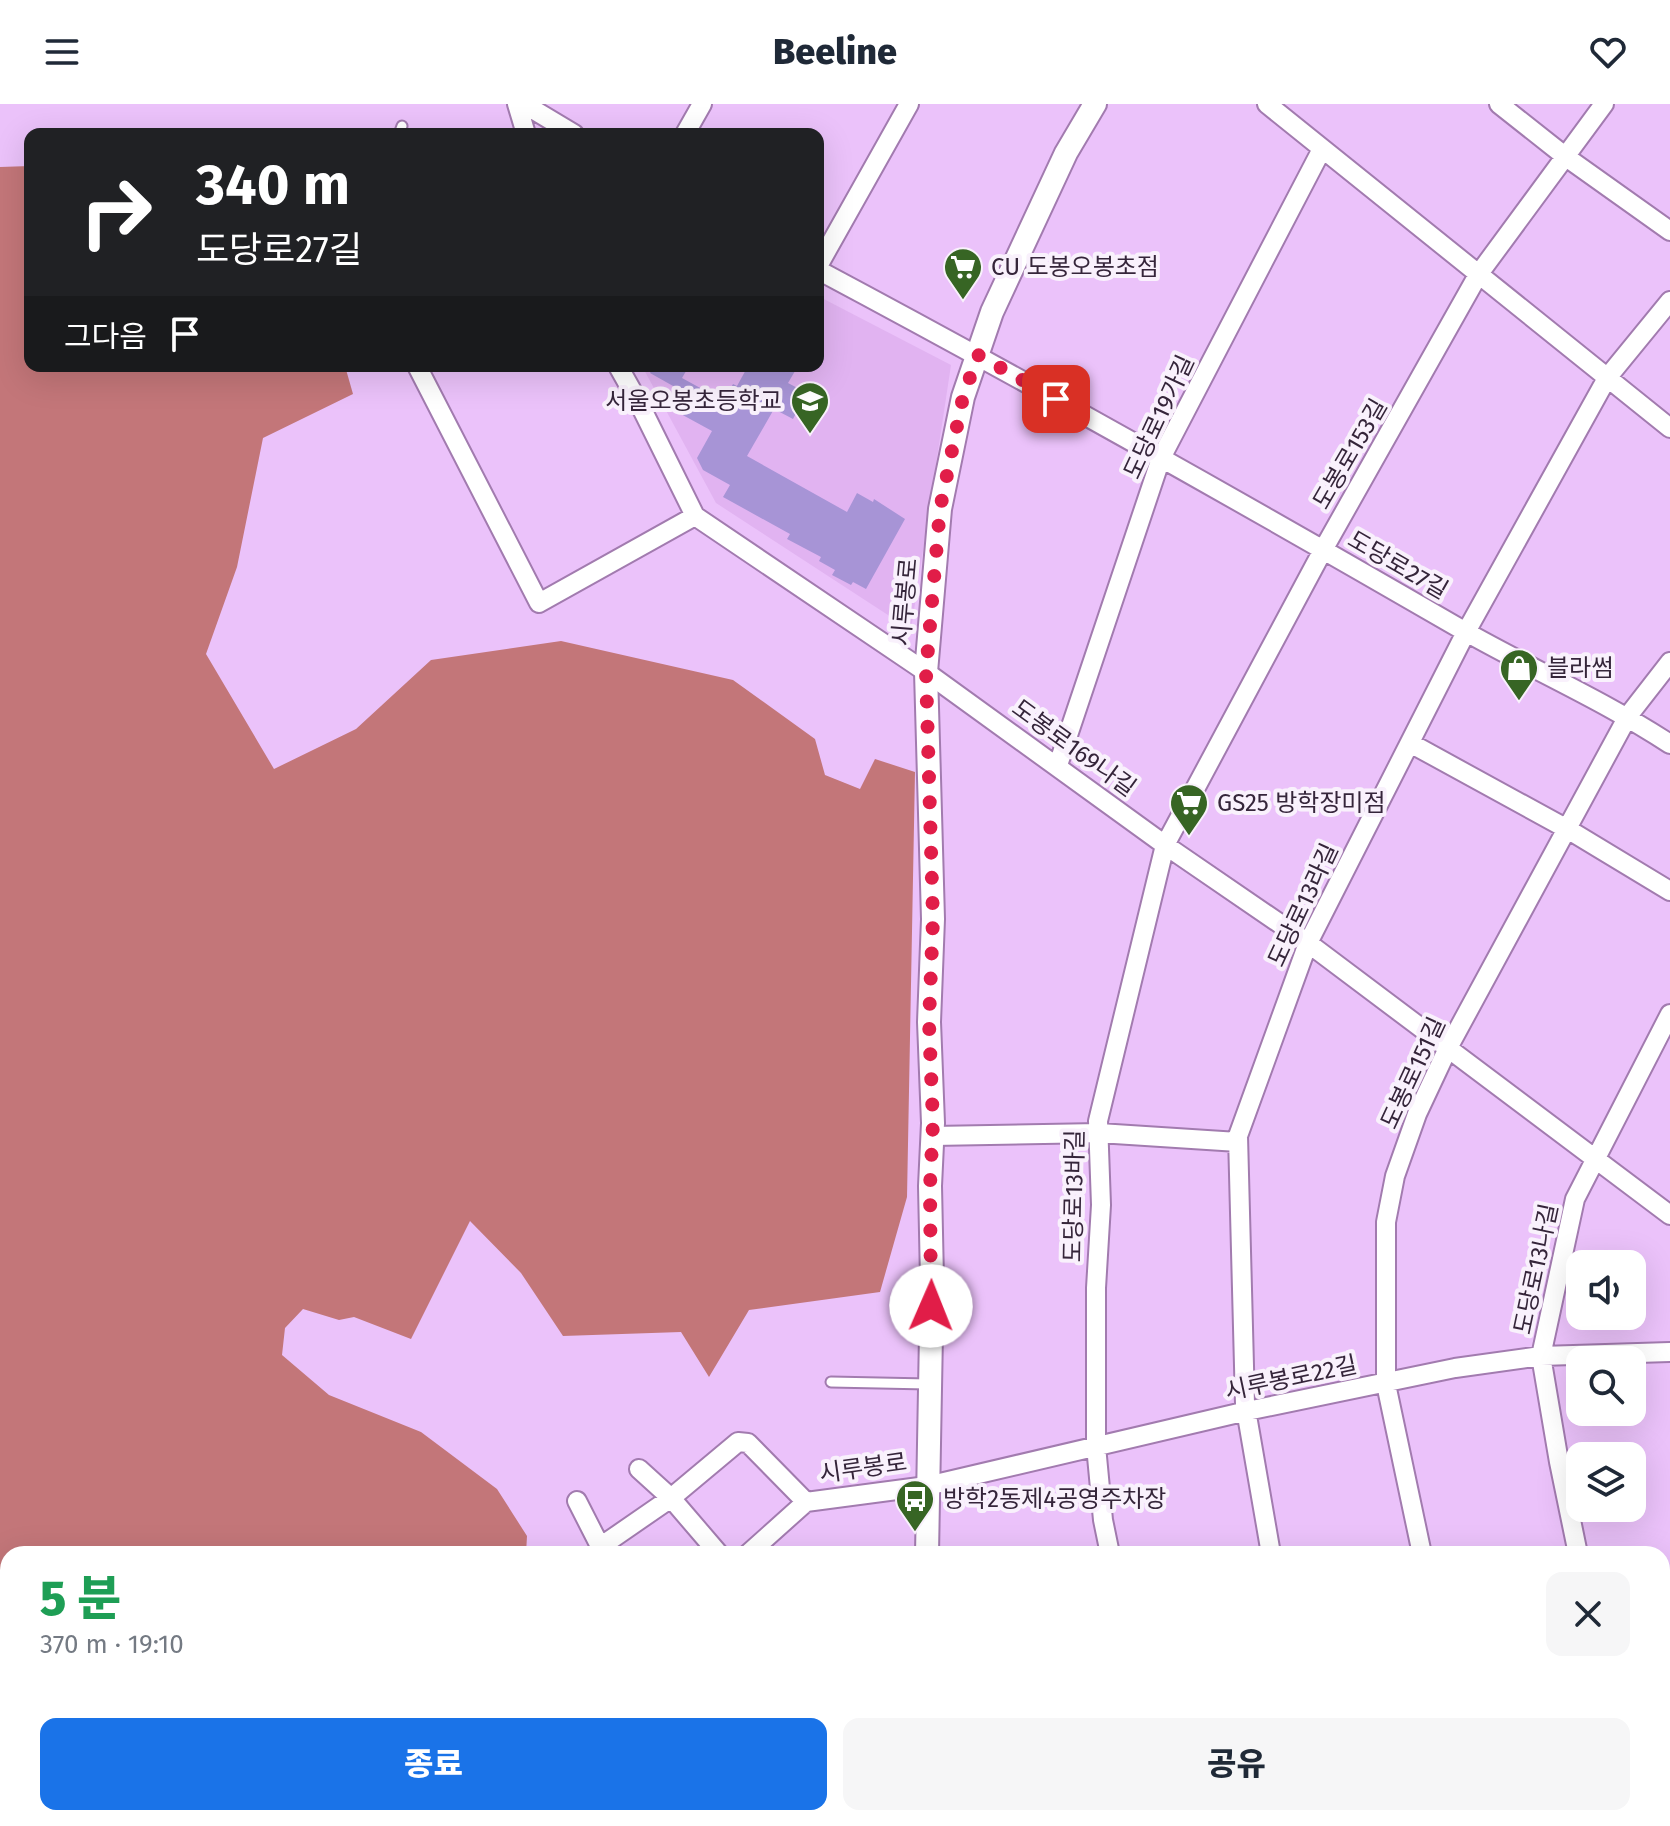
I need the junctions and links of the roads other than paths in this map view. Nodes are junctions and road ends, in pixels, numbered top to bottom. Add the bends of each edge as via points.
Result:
1 (517, 104) edge
2 (524, 104) edge
3 (702, 104) edge
4 (909, 104) edge
5 (1095, 104) edge
6 (1267, 104) edge
7 (1499, 104) edge
8 (1604, 104) edge
9 (524, 128) edge
10 (564, 128) edge
11 (688, 128) edge
12 (1322, 149) junction
13 (1566, 157) junction
14 (1670, 231) edge
15 (824, 257) edge
16 (824, 271) edge
17 (1478, 275) junction
18 (1670, 301) edge
19 (978, 355) junction
20 (420, 372) edge
21 (621, 372) edge
22 (1607, 378) junction
23 (1670, 428) edge
24 (1161, 458) junction
25 (695, 516) junction
26 (1323, 550) junction
27 (1466, 632) junction
28 (1670, 662) edge
29 (926, 672) junction
30 (1628, 716) junction
31 (1410, 743) junction
32 (1670, 744) edge
33 (1058, 765) junction
34 (1569, 830) junction
35 (1165, 845) junction
36 (1670, 891) edge
37 (1308, 943) junction
38 (1670, 1014) edge
39 (1448, 1048) junction
40 (1099, 1133) junction
41 (933, 1136) junction
42 (1238, 1142) junction
43 (1594, 1159) junction
44 (1670, 1215) edge
45 (1670, 1352) edge
46 (1541, 1356) junction
47 (831, 1382) dead end
48 (928, 1384) junction
49 (1386, 1384) junction
50 (1247, 1411) junction
51 (1096, 1446) junction
52 (639, 1469) dead end
53 (927, 1486) junction
54 (671, 1498) junction
55 (577, 1501) dead end
56 (806, 1502) junction
57 (600, 1546) edge
58 (607, 1546) edge
59 (712, 1546) edge
60 (757, 1546) edge
61 (927, 1546) edge
62 (1108, 1546) edge
63 (1270, 1546) edge
64 (1420, 1546) edge
65 (1576, 1546) edge

1 - 9 street
2 - 10 street
3 - 11 street
4 - 15 street
5 - 19 street, 시루봉로 via 1066,153 992,312
6 - 12 street
7 - 13 street
8 - 13 street, 도봉로153길
12 - 17 street
12 - 24 street, 도당로19가길
13 - 14 street
13 - 17 street, 도봉로153길
16 - 19 street, 도당로27길
17 - 22 street
17 - 26 street, 도봉로153길
18 - 22 street, 도당로13라길
19 - 24 street, 도당로27길
19 - 29 street, 시루봉로 via 963,397 940,509
20 - 25 street via 539,603
21 - 25 street, 도봉로169나길
22 - 23 street
22 - 27 street, 도당로13라길
24 - 26 street, 도당로27길
24 - 33 street, 도당로19가길
25 - 29 street, 도봉로169나길
26 - 27 street, 도당로27길
26 - 35 street, 도봉로153길
27 - 30 street, 도당로27길
27 - 31 street, 도당로13라길
28 - 30 street, 도봉로151길
29 - 33 street, 도봉로169나길
29 - 41 street, 시루봉로
30 - 32 street, 도당로27길
30 - 34 street, 도봉로151길
31 - 34 street
31 - 37 street, 도당로13라길
33 - 35 street, 도봉로169나길
34 - 36 street
34 - 39 street, 도봉로151길
35 - 37 street, 도봉로169나길
35 - 40 street, 도당로13바길
37 - 39 street, 도봉로169나길
37 - 42 street, 도당로13라길
38 - 43 street, 도당로13나길
39 - 43 street, 도봉로169나길
39 - 49 street, 도봉로151길 via 1417,1114 1395,1176 1386,1222
40 - 41 street
40 - 42 street
40 - 51 street, 도당로13바길
41 - 48 street, 시루봉로
42 - 50 street, 도당로13라길
43 - 44 street, 도봉로169나길
43 - 46 street, 도당로13나길 via 1575,1199
45 - 46 street, 시루봉로22길
46 - 49 street, 시루봉로22길
46 - 65 street, 도당로13나길
47 - 48 lane
48 - 53 street, 시루봉로
49 - 50 street, 시루봉로22길
49 - 64 street, 도봉로151길
50 - 51 street, 시루봉로22길
50 - 63 street, 도당로13라길
51 - 53 street, 시루봉로22길
51 - 62 street, 도당로13바길
52 - 54 street
53 - 56 street, 시루봉로
53 - 61 street, 시루봉로
54 - 56 street via 738,1442 748,1443
54 - 58 street
54 - 59 street
55 - 57 street
56 - 60 street

